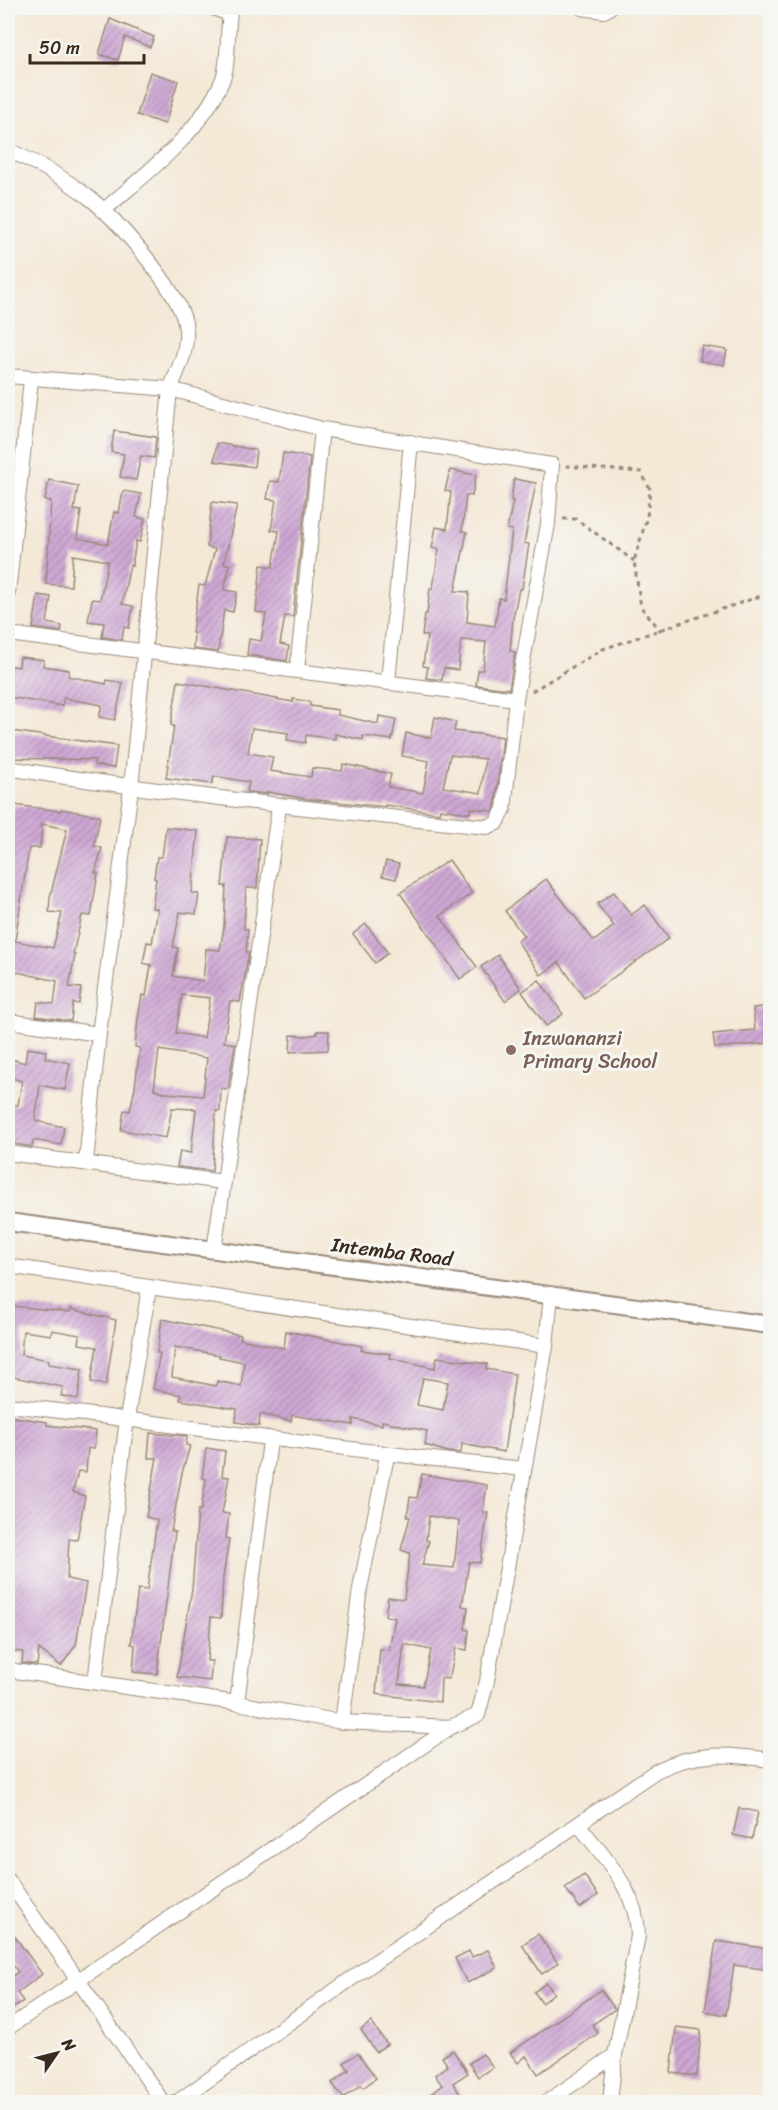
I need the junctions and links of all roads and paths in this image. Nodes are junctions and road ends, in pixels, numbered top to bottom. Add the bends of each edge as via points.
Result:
1 (213, 8) edge
2 (582, 8) edge
3 (609, 8) edge
4 (230, 11) edge
5 (8, 150) edge
6 (103, 211) junction
7 (8, 376) edge
8 (32, 380) junction
9 (170, 389) junction
10 (322, 429) junction
11 (411, 442) junction
12 (552, 465) junction
13 (548, 524) junction
14 (634, 561) junction
15 (8, 593) edge
16 (771, 593) edge
17 (661, 631) junction
18 (8, 634) edge
19 (145, 652) junction
20 (297, 670) junction
21 (388, 682) junction
22 (516, 699) junction
23 (8, 768) edge
24 (131, 788) junction
25 (279, 807) junction
26 (8, 1021) edge
27 (99, 1034) junction
28 (8, 1153) edge
29 (86, 1162) junction
30 (223, 1182) junction
31 (8, 1222) edge
32 (214, 1250) junction
33 (8, 1266) edge
34 (149, 1289) junction
35 (551, 1294) junction
36 (771, 1325) edge
37 (546, 1346) junction
38 (8, 1405) edge
39 (127, 1419) junction
40 (270, 1441) junction
41 (387, 1456) junction
42 (524, 1469) junction
43 (8, 1670) edge
44 (95, 1682) junction
45 (237, 1703) junction
46 (342, 1722) junction
47 (451, 1727) junction
48 (771, 1760) edge
49 (579, 1825) junction
50 (8, 1880) edge
51 (76, 1980) junction
52 (8, 2028) edge
53 (615, 2055) junction
54 (163, 2103) edge
55 (177, 2103) edge
56 (547, 2103) edge
57 (610, 2103) edge

1 - 4 street
2 - 3 street
4 - 6 street via 223,80 205,110 171,152
5 - 6 street via 88,196
6 - 9 street via 148,259 185,322 184,355
7 - 8 street
8 - 9 street
8 - 15 street
9 - 10 street
9 - 19 street
10 - 11 street
10 - 20 street
11 - 12 street
11 - 21 street
12 - 13 street
12 - 14 path via 641,472 650,489 647,517
13 - 14 path via 576,519
13 - 22 street
14 - 17 path via 641,607
16 - 17 path
17 - 22 path via 603,649
18 - 19 street
19 - 20 street
19 - 24 street
20 - 21 street
21 - 22 street
22 - 25 street via 504,809 497,823 488,827
23 - 24 street
24 - 25 street
24 - 27 street
25 - 30 street
26 - 27 street
27 - 29 street
28 - 29 street
29 - 30 street
30 - 32 street
31 - 32 street, Intemba Road
32 - 35 street, Intemba Road
33 - 34 street
34 - 37 street
34 - 39 street
35 - 36 street, Intemba Road
35 - 37 street
37 - 42 street
38 - 39 street
39 - 40 street
39 - 44 street
40 - 41 street
40 - 45 street
41 - 42 street
41 - 46 street via 360,1589
42 - 47 street via 481,1710
43 - 44 street
44 - 45 street
45 - 46 street
46 - 47 street
47 - 51 street
48 - 49 street via 714,1754 675,1761
49 - 53 street via 617,1874 638,1918
49 - 55 street via 375,1962
50 - 51 street
51 - 52 street
51 - 54 street
53 - 56 street
53 - 57 street

